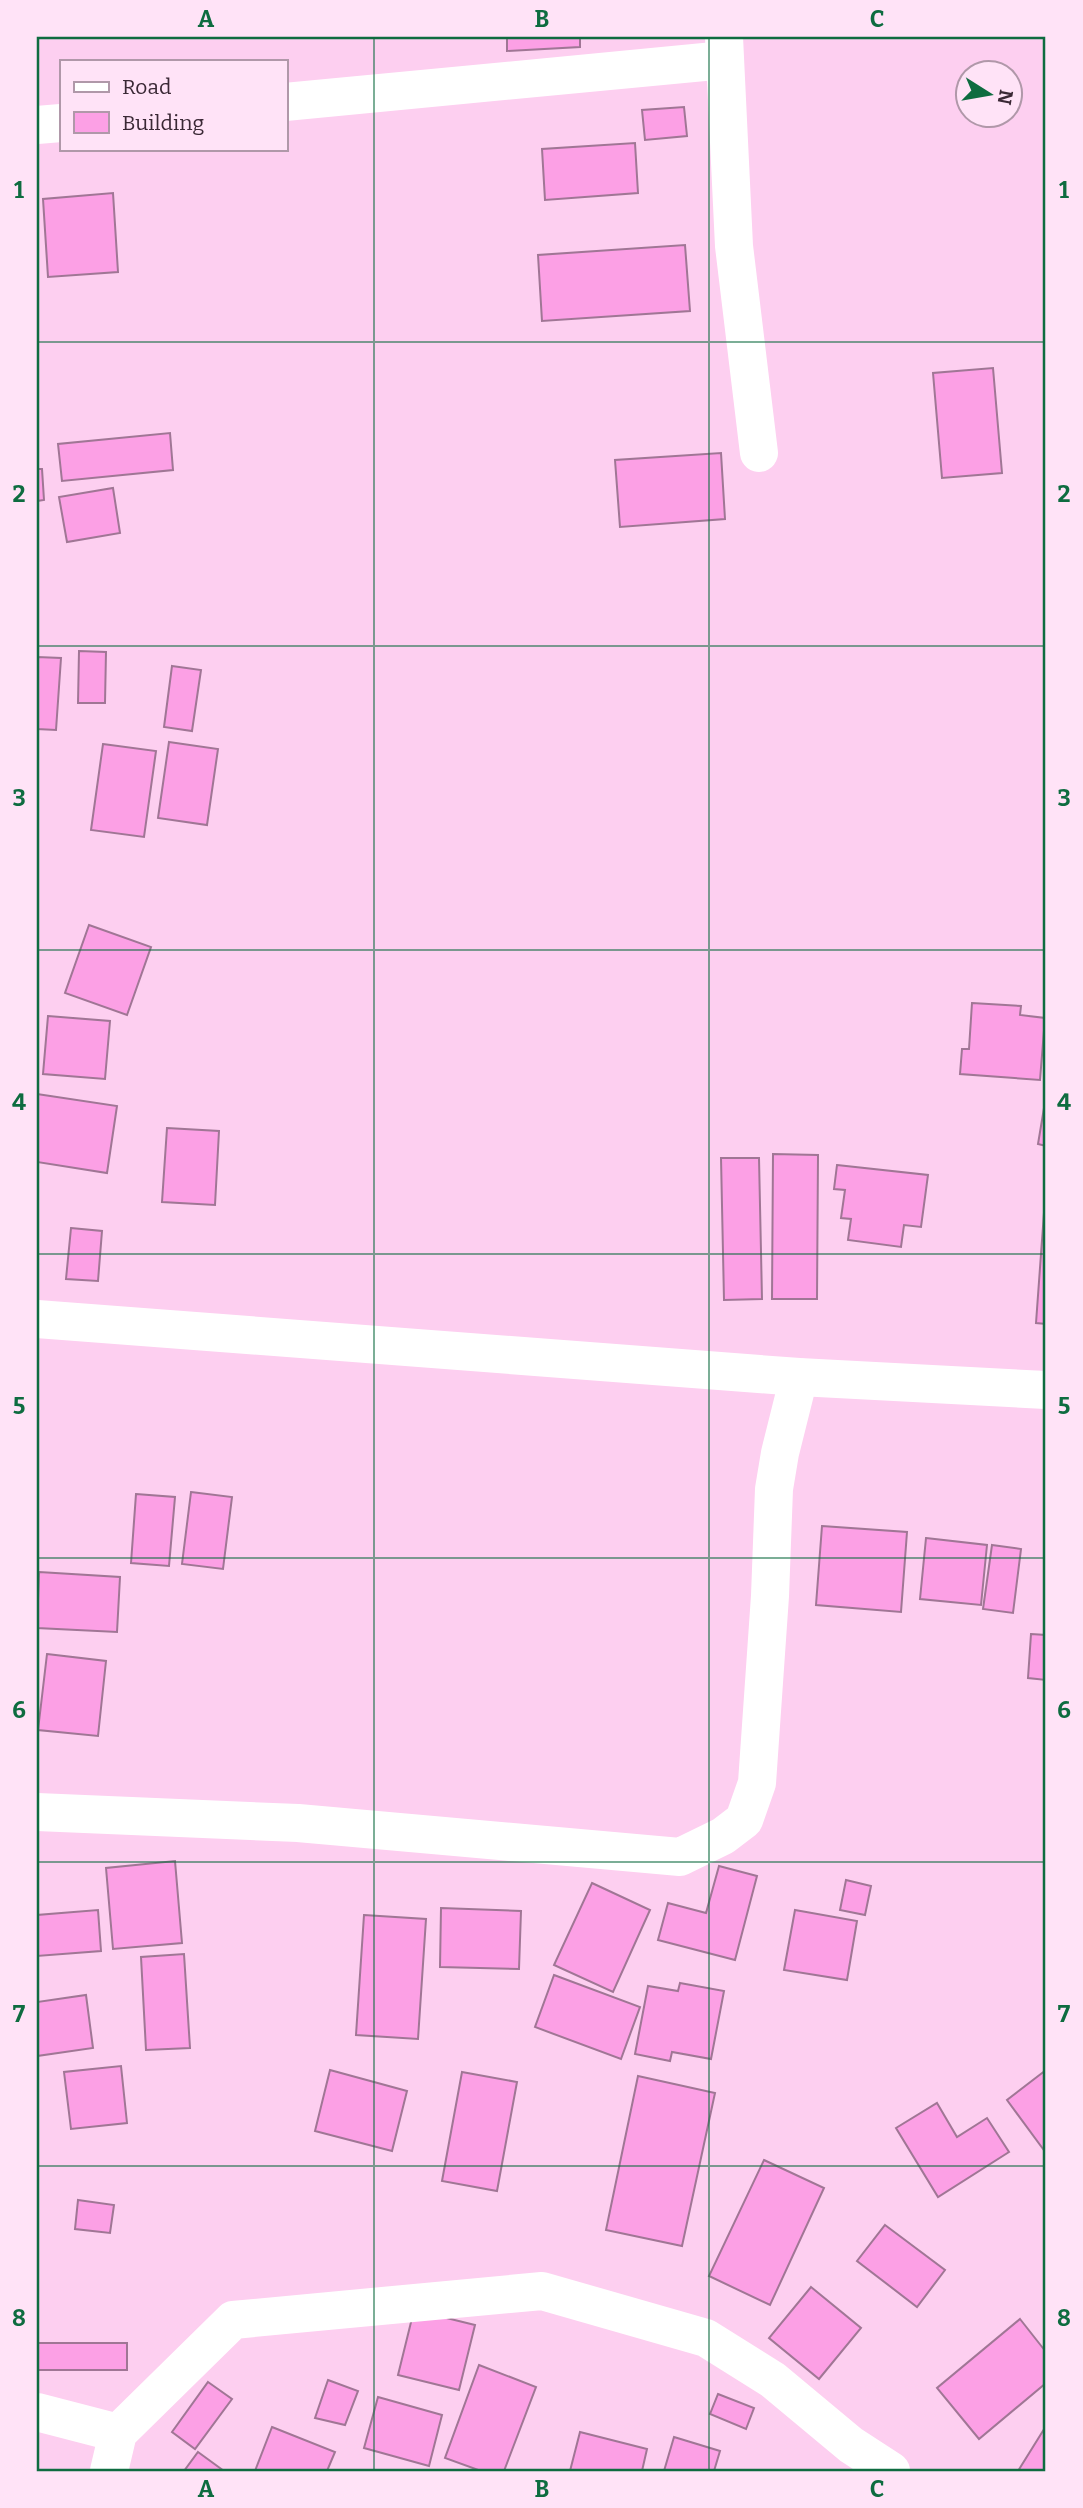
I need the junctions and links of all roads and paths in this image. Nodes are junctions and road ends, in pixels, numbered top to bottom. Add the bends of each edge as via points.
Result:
1 (724, 48) edge
2 (287, 102) edge
3 (60, 123) edge
4 (37, 125) edge
5 (759, 453) dead end
6 (37, 1319) edge
7 (799, 1377) junction
8 (1046, 1390) edge
9 (37, 1812) edge
10 (37, 2412) edge
11 (118, 2432) junction
12 (109, 2471) edge
13 (891, 2471) edge

1 - 2 street
1 - 5 street via 734,246
3 - 4 street
6 - 7 street
7 - 8 street
7 - 9 street via 774,1489 757,1783 744,1820 723,1836 680,1857 298,1823
10 - 11 street
11 - 12 street
11 - 13 street via 233,2320 542,2291 706,2338 773,2380 851,2445

